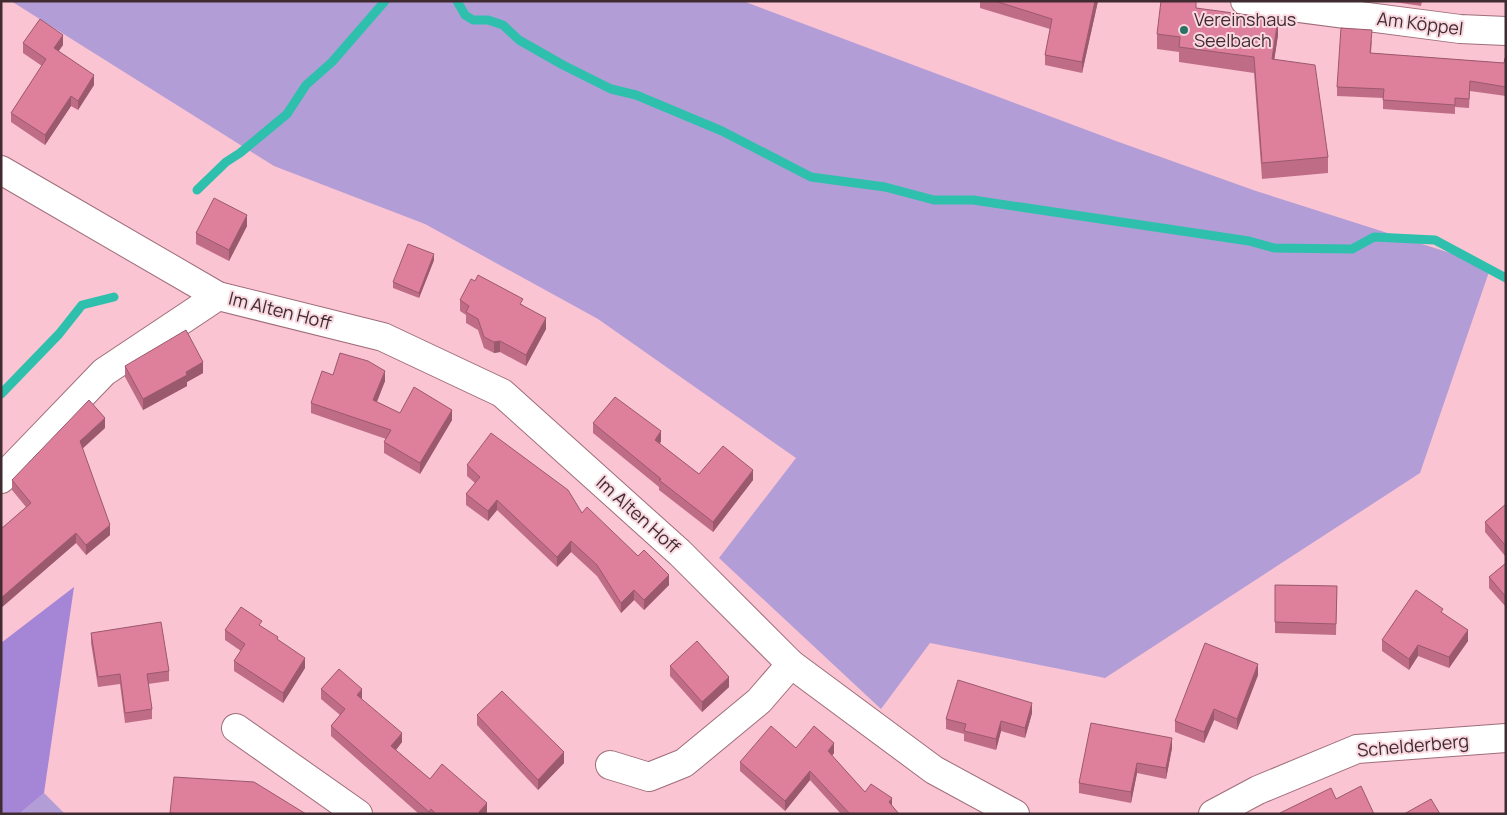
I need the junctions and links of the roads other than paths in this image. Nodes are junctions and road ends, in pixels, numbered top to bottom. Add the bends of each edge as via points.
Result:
1 (1245, 1) edge
2 (1506, 31) edge
3 (1, 170) edge
4 (218, 296) junction
5 (1, 479) edge
6 (791, 664) junction
7 (236, 728) dead end
8 (1506, 738) edge
9 (610, 765) dead end
10 (358, 814) edge
11 (1015, 814) edge
12 (1213, 814) edge

1 - 2 street, Am Köppel via 1460,29
3 - 4 street, Im Alten Hoff
4 - 5 street, Im Alten Hoff via 104,372
4 - 6 street, Im Alten Hoff via 383,337 502,392 680,553
6 - 9 street via 759,701 684,763 649,776
6 - 11 street, Im Alten Hoff via 934,770
7 - 10 street
8 - 12 street, Schelderberg via 1357,749 1258,790

